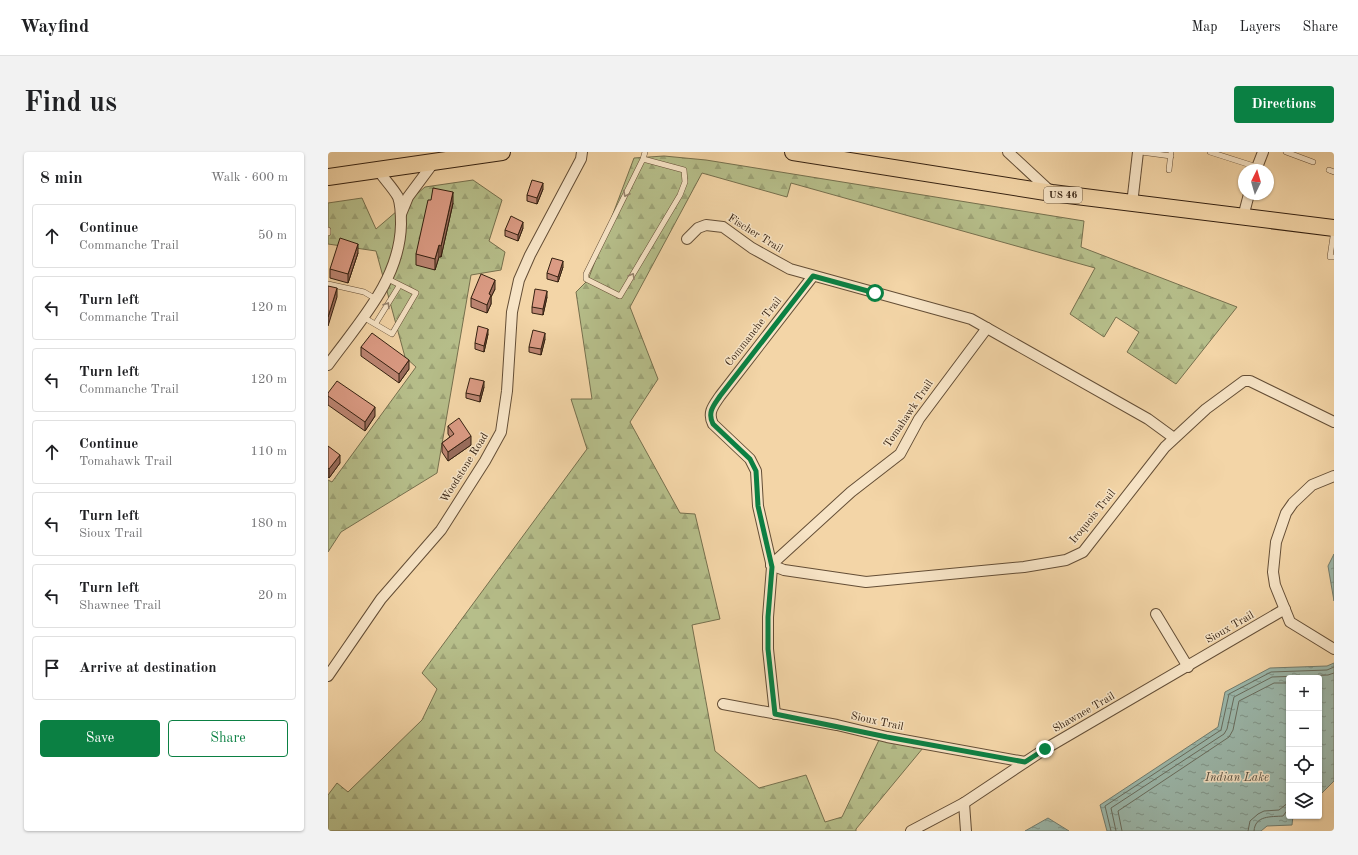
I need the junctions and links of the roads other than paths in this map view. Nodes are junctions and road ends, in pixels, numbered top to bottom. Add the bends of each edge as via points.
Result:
1 (500, 152) edge
2 (582, 152) edge
3 (645, 152) edge
4 (793, 152) edge
5 (1008, 152) edge
6 (1138, 152) edge
7 (1141, 152) edge
8 (1210, 152) edge
9 (1263, 152) edge
10 (1286, 152) edge
11 (1171, 154) edge
12 (644, 159) junction
13 (434, 162) junction
14 (1313, 162) dead end
15 (1243, 164) edge
16 (1259, 164) edge
17 (378, 170) junction
18 (1169, 170) dead end
19 (328, 177) edge
20 (1052, 193) junction
21 (1247, 200) edge
22 (1132, 204) junction
23 (401, 214) junction
24 (1243, 217) junction
25 (1334, 228) edge
26 (687, 239) dead end
27 (1334, 258) edge
28 (813, 276) junction
29 (388, 279) junction
30 (328, 284) edge
31 (399, 286) junction
32 (376, 299) junction
33 (363, 317) junction
34 (376, 323) junction
35 (987, 328) junction
36 (328, 365) edge
37 (1334, 422) edge
38 (1174, 438) junction
39 (1334, 476) edge
40 (771, 565) junction
41 (1285, 610) junction
42 (1156, 614) dead end
43 (1334, 649) edge
44 (1188, 666) junction
45 (328, 676) edge
46 (724, 704) dead end
47 (775, 714) junction
48 (1025, 762) junction
49 (964, 803) junction
50 (910, 831) edge
51 (966, 831) edge

1 - 13 main road
2 - 45 street, Woodstone Road via 582,159 519,280 512,312 507,391 501,432 441,530 381,599
3 - 12 lane
4 - 20 main road, US 46
5 - 20 street
6 - 22 street
7 - 11 lane
8 - 15 lane
9 - 16 street
10 - 14 lane
11 - 18 lane
12 -> 12 lane via 586,274 586,279 620,296 680,195 685,182 684,170
13 - 17 main road
13 - 23 street via 408,197
17 - 19 main road
17 - 23 street via 398,197
20 - 22 main road, US 46
21 - 24 street
22 - 24 main road, US 46
23 - 29 street via 401,236
24 - 25 main road, US 46
25 - 27 lane via 1330,257
26 - 28 street, Fischer Trail via 698,228 723,227 770,260
28 - 35 street via 964,317
28 - 40 street, Commanche Trail via 710,411 713,424 750,459 755,467 758,506
29 - 31 lane
29 - 32 street
30 - 32 lane via 364,292
34 -> 31 lane
31 - 34 lane via 416,293 392,334
32 - 33 street
33 - 34 lane
33 - 36 street
35 - 38 street via 1148,419
35 - 40 street, Tomahawk Trail via 919,419 900,454 851,492
37 - 38 street, Iroquois Trail via 1250,381 1244,381
38 - 40 street, Iroquois Trail via 1082,552 1066,560 866,582 784,570
39 - 41 street via 1312,485 1302,493 1281,525 1273,572 1275,585
40 - 47 street via 768,649
41 - 43 street via 1290,622
41 - 44 street, Sioux Trail
42 - 44 street
44 - 48 street, Shawnee Trail
46 - 47 street, Sioux Trail
47 - 48 street, Sioux Trail
48 - 49 street, Shawnee Trail
49 - 50 street, Shawnee Trail
49 - 51 street

